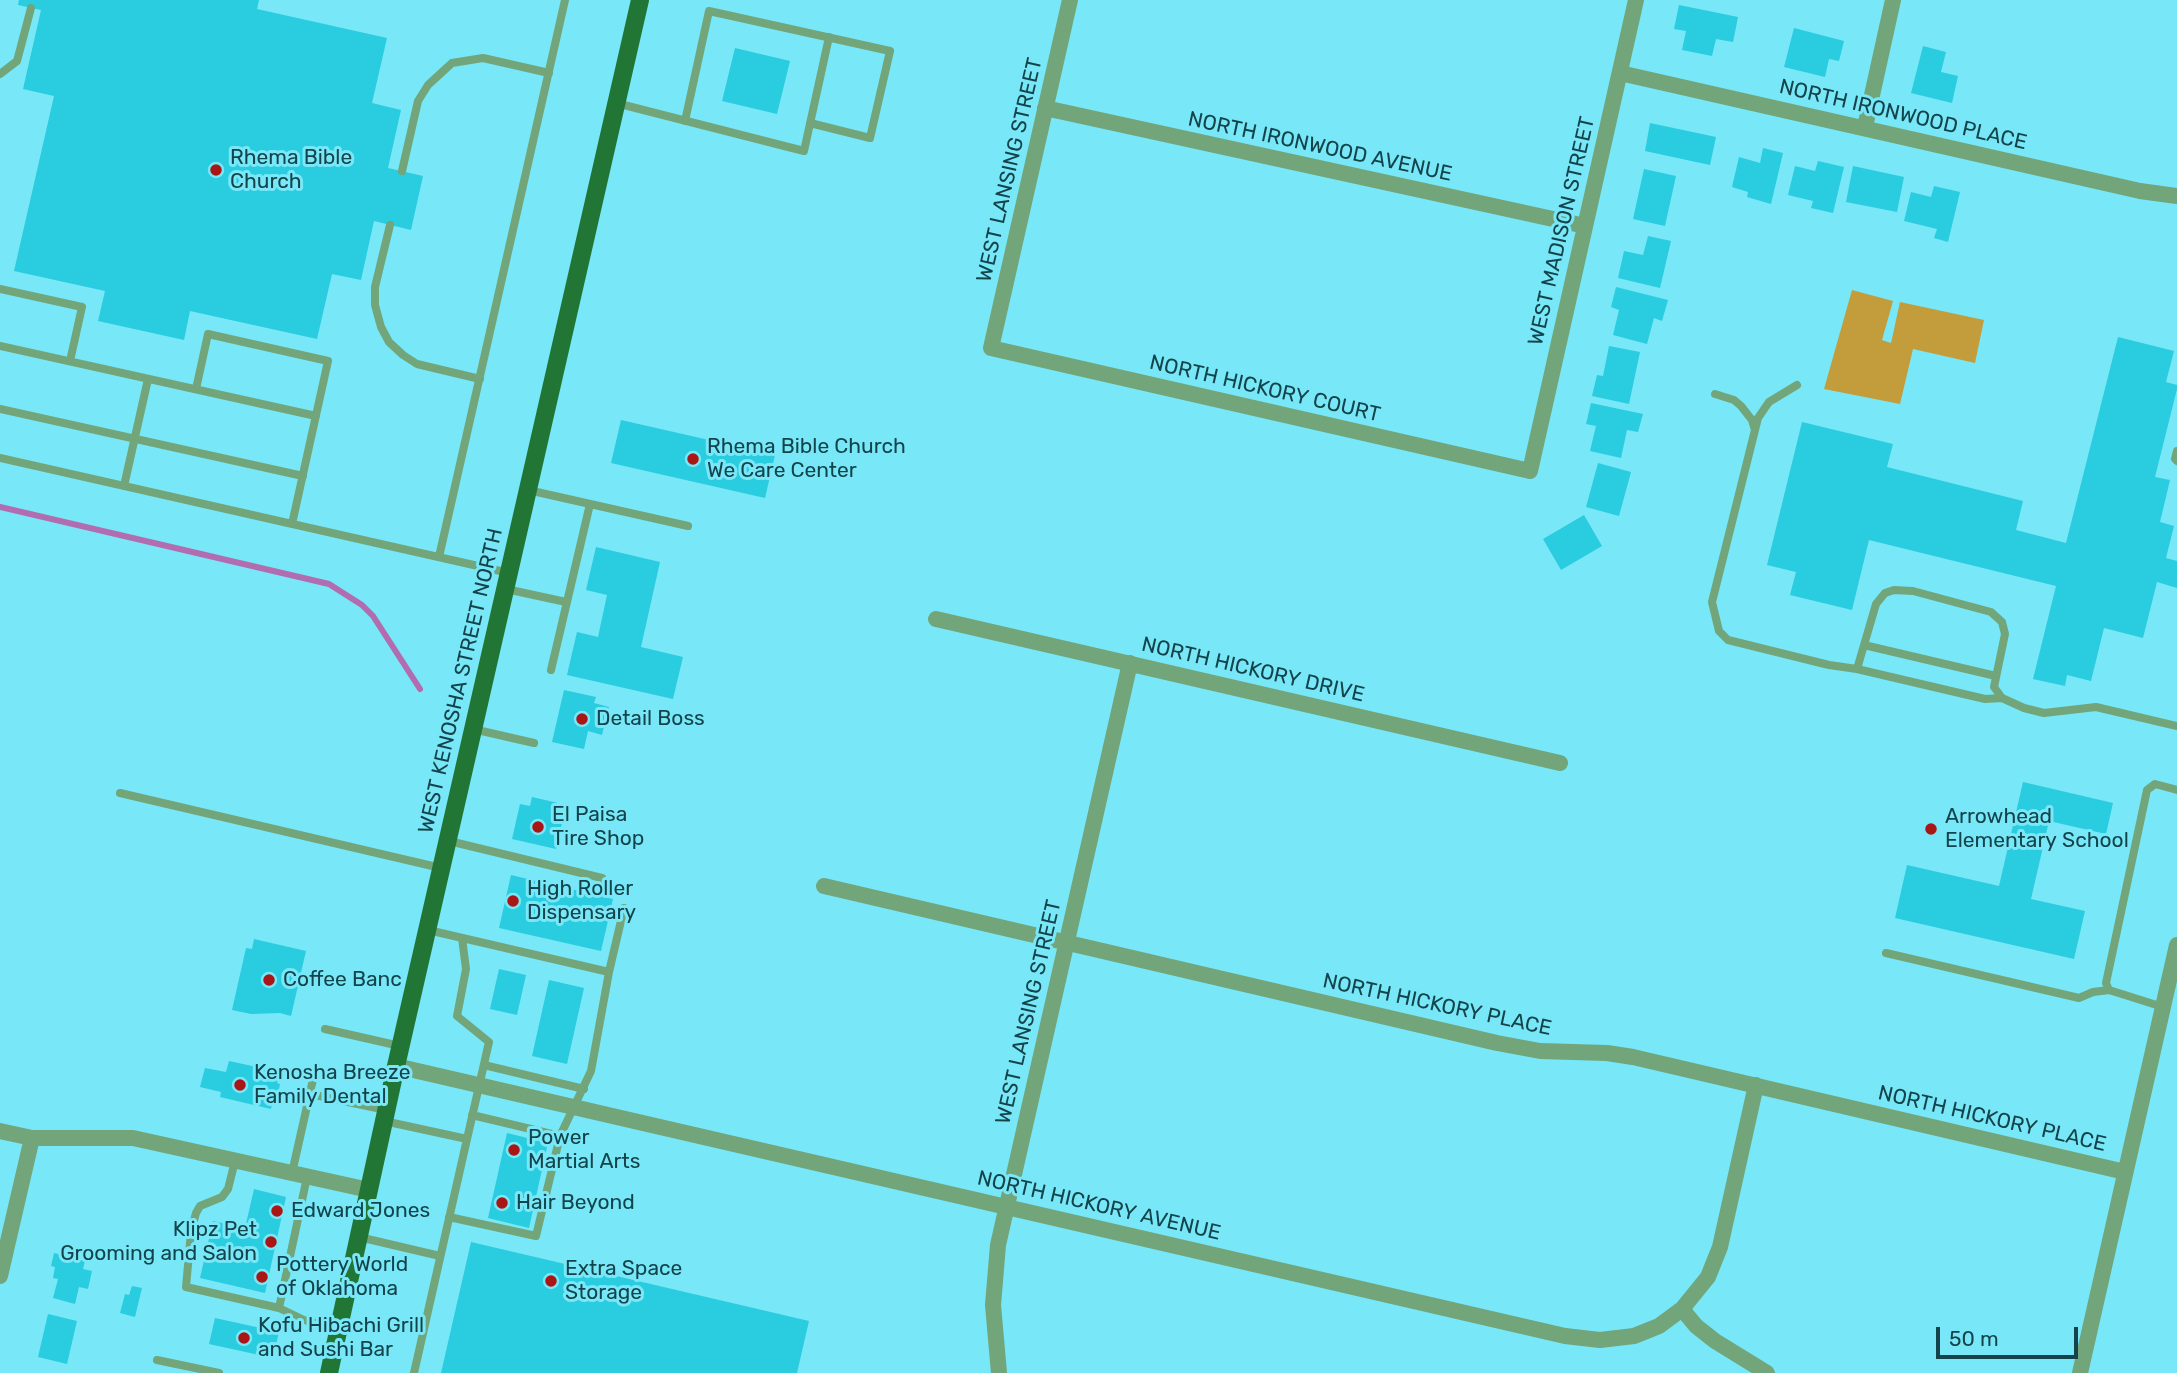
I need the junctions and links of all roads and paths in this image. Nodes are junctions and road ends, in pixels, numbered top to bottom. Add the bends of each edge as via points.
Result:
1 (565, 0) edge
2 (640, 0) edge
3 (1070, 0) edge
4 (1636, 0) edge
5 (1894, 0) edge
6 (31, 8) dead end
7 (829, 37) junction
8 (549, 73) junction
9 (1620, 73) junction
10 (0, 74) edge
11 (616, 103) junction
12 (1045, 108) junction
13 (685, 121) junction
14 (810, 123) junction
15 (1865, 127) junction
16 (402, 171) dead end
17 (2177, 196) edge
18 (390, 225) dead end
19 (1585, 226) junction
20 (0, 289) edge
21 (0, 346) edge
22 (991, 348) joint
23 (70, 361) junction
24 (148, 379) junction
25 (480, 379) junction
26 (1797, 385) dead end
27 (196, 389) junction
28 (1716, 394) dead end
29 (0, 409) edge
30 (316, 416) junction
31 (1755, 430) junction
32 (135, 439) junction
33 (2177, 451) edge
34 (0, 458) edge
35 (2177, 461) edge
36 (1530, 471) joint
37 (303, 476) junction
38 (124, 486) junction
39 (528, 490) junction
40 (590, 503) junction
41 (292, 524) junction
42 (688, 526) dead end
43 (439, 557) junction
44 (507, 581) junction
45 (566, 602) junction
46 (936, 618) dead end
47 (1864, 645) junction
48 (1130, 663) junction
49 (1857, 669) junction
50 (551, 670) dead end
51 (1996, 676) junction
52 (2002, 698) junction
53 (2177, 726) edge
54 (473, 729) junction
55 (534, 743) dead end
56 (1560, 763) dead end
57 (2177, 790) edge
58 (120, 793) dead end
59 (447, 841) junction
60 (441, 868) junction
61 (602, 878) dead end
62 (824, 886) dead end
63 (624, 908) dead end
64 (427, 930) junction
65 (462, 938) junction
66 (1067, 943) junction
67 (2177, 945) edge
68 (1886, 953) dead end
69 (609, 972) junction
70 (2109, 990) junction
71 (2163, 1007) junction
72 (325, 1029) dead end
73 (400, 1046) junction
74 (484, 1065) junction
75 (316, 1066) dead end
76 (396, 1066) junction
77 (479, 1084) junction
78 (1756, 1085) junction
79 (584, 1089) junction
80 (310, 1094) junction
81 (574, 1105) junction
82 (472, 1115) junction
83 (385, 1116) junction
84 (0, 1131) edge
85 (560, 1136) junction
86 (32, 1138) junction
87 (467, 1139) junction
88 (235, 1161) junction
89 (2125, 1172) junction
90 (300, 1175) junction
91 (369, 1190) junction
92 (1007, 1206) junction
93 (449, 1217) junction
94 (359, 1237) junction
95 (440, 1256) junction
96 (0, 1276) edge
97 (279, 1308) junction
98 (1682, 1309) junction
99 (339, 1329) junction
100 (157, 1360) dead end
101 (219, 1373) edge
102 (329, 1373) edge
103 (414, 1373) edge
104 (999, 1373) edge
105 (1766, 1373) edge
106 (2080, 1373) edge

1 - 8 lane
2 - 11 main road, WEST KENOSHA STREET NORTH
3 - 12 street, WEST LANSING STREET
4 - 9 street, WEST MADISON STREET
5 - 15 street
6 - 10 lane via 17,61
7 - 13 lane via 709,11
7 - 14 lane
7 - 14 lane via 890,51 870,138
8 - 16 lane via 483,58 452,64 418,101
8 - 25 lane
9 - 15 street, NORTH IRONWOOD PLACE
9 - 19 street, WEST MADISON STREET
11 - 13 lane
11 - 39 main road, WEST KENOSHA STREET NORTH
12 - 19 street, NORTH IRONWOOD AVENUE
12 - 22 street, WEST LANSING STREET
13 - 14 lane via 804,151
15 - 17 street, NORTH IRONWOOD PLACE
18 - 25 lane via 374,305 381,327 390,342 417,364
19 - 36 street, WEST MADISON STREET
20 - 23 lane via 82,307
21 - 23 lane
22 - 36 street, NORTH HICKORY COURT
23 - 24 lane
24 - 27 lane
24 - 32 lane
25 - 43 lane
26 - 31 lane via 1769,402
27 - 30 lane
27 - 30 lane via 208,334 328,361
28 - 31 lane via 1741,406
29 - 32 lane
30 - 37 lane
31 - 49 lane via 1712,602 1719,631 1728,640
32 - 37 lane
32 - 38 lane
33 - 35 lane
34 - 38 lane
37 - 41 lane
38 - 41 lane
39 - 40 lane
39 - 44 main road, WEST KENOSHA STREET NORTH
40 - 42 lane
40 - 45 lane
41 - 43 lane
43 - 44 lane
44 - 45 lane
44 - 54 main road, WEST KENOSHA STREET NORTH
45 - 50 lane
46 - 48 street, NORTH HICKORY DRIVE
47 - 49 lane
47 - 51 lane
47 - 51 lane via 1876,604 1885,593 1913,591 1991,612 2002,622 2005,634
48 - 56 street, NORTH HICKORY DRIVE
48 - 66 street, WEST LANSING STREET
49 - 52 lane via 1985,699
51 - 52 lane via 1994,687
52 - 53 lane via 2044,713 2096,707
54 - 55 lane
54 - 59 main road, WEST KENOSHA STREET NORTH
57 - 70 lane via 2155,784 2147,790 2106,983
58 - 60 lane
59 - 60 main road, WEST KENOSHA STREET NORTH
59 - 61 lane
60 - 64 main road, WEST KENOSHA STREET NORTH
62 - 66 street, NORTH HICKORY PLACE
63 - 69 lane
64 - 65 lane
64 - 73 main road, WEST KENOSHA STREET NORTH
65 - 69 lane
65 - 74 lane via 466,970 457,1016 489,1042
66 - 78 street, NORTH HICKORY PLACE via 1513,1047 1618,1054
66 - 92 street, WEST LANSING STREET
67 - 71 street
68 - 70 lane via 2079,998
69 - 79 lane
70 - 71 lane
71 - 89 street
72 - 73 lane
73 - 76 main road, WEST KENOSHA STREET NORTH
74 - 77 lane
74 - 79 lane
75 - 80 lane
76 - 77 street, NORTH HICKORY AVENUE
76 - 83 main road, WEST KENOSHA STREET NORTH
77 - 81 street, NORTH HICKORY AVENUE
77 - 82 lane
78 - 89 street, NORTH HICKORY PLACE
78 - 98 street via 1717,1256 1701,1288
79 - 81 lane
80 - 83 lane
80 - 90 lane
81 - 85 lane
81 - 92 street, NORTH HICKORY AVENUE
82 - 85 lane
82 - 87 lane
83 - 87 lane
83 - 91 main road, WEST KENOSHA STREET NORTH
84 - 86 street
85 - 93 lane via 536,1236
86 - 88 street via 133,1138
86 - 96 street
87 - 93 lane
88 - 90 street
88 - 97 lane via 228,1189 196,1213 186,1287
89 - 106 street
90 - 91 street
90 - 97 lane
91 - 94 main road, WEST KENOSHA STREET NORTH
92 - 98 street, NORTH HICKORY AVENUE via 1565,1336 1600,1340 1634,1336 1659,1326
92 - 104 street, WEST LANSING STREET via 993,1284
93 - 95 lane
94 - 95 lane
94 - 99 main road, WEST KENOSHA STREET NORTH
95 - 103 lane
97 - 99 lane via 304,1321
98 - 105 street via 1715,1341
99 - 102 main road, WEST KENOSHA STREET NORTH
100 - 101 lane

